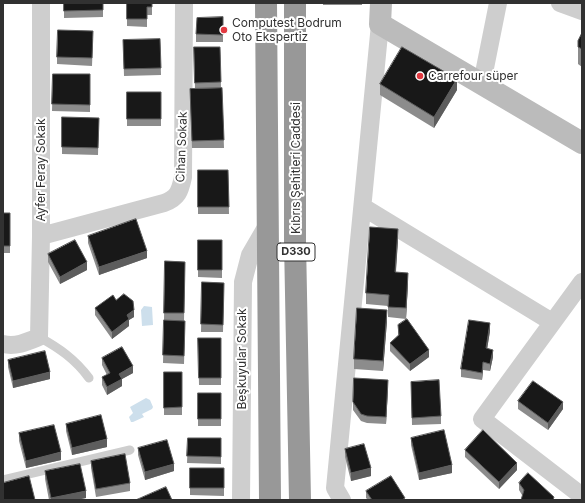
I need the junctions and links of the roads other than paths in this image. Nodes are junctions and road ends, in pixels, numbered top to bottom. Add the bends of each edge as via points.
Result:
1 (41, 3) edge
2 (184, 3) edge
3 (266, 3) edge
4 (295, 3) edge
5 (498, 3) edge
6 (560, 3) edge
7 (582, 11) edge
8 (380, 13) edge
9 (482, 83) junction
10 (582, 143) edge
11 (363, 207) junction
12 (268, 224) junction
13 (41, 236) junction
14 (582, 282) edge
15 (552, 322) junction
16 (39, 337) junction
17 (3, 344) edge
18 (89, 378) dead end
19 (130, 450) dead end
20 (3, 480) edge
21 (582, 496) edge
22 (241, 500) edge
23 (270, 500) edge
24 (300, 500) edge
25 (342, 500) edge

1 - 13 street, Ayfer Feray Sokak
2 - 13 street, Cihan Sokak via 183,177 177,195 164,203
3 - 12 highway, D330
4 - 24 highway, Kıbrıs Şehitleri Caddesi / D330
5 - 9 street
6 - 7 street
8 - 9 street
8 - 11 street
9 - 10 street
11 - 15 street
11 - 25 street via 335,488
12 - 22 street, Beşkuyular Sokak via 250,255 243,282
12 - 23 highway, D330
13 - 16 street, Ayfer Feray Sokak
14 - 15 street
15 - 21 street via 482,419
16 - 17 street via 17,345
16 - 18 lane via 63,351
19 - 20 lane

